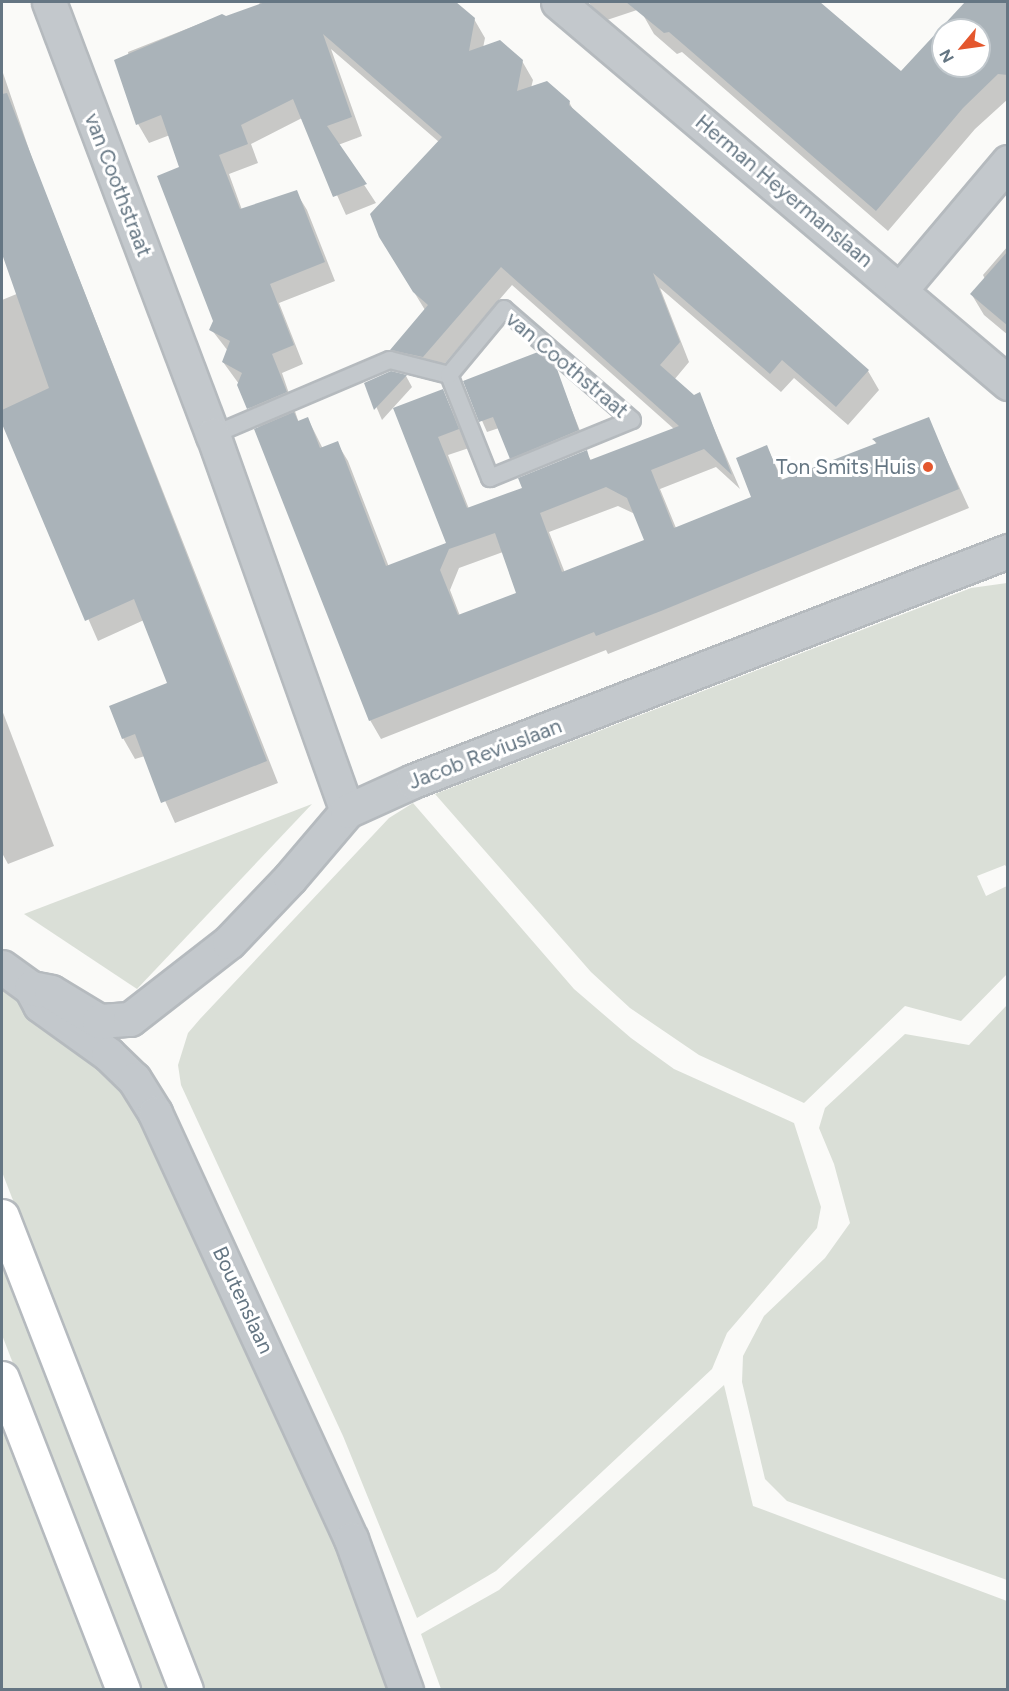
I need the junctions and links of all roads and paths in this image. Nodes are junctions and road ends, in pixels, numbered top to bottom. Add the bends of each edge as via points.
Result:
1 (49, 2) edge
2 (558, 2) edge
3 (1008, 162) edge
4 (901, 289) junction
5 (449, 375) junction
6 (1008, 383) edge
7 (213, 435) junction
8 (1008, 551) edge
9 (347, 811) junction
10 (2, 967) edge
11 (31, 988) junction
12 (2, 1216) edge
13 (2, 1378) edge
14 (123, 1689) edge
15 (186, 1689) edge
16 (406, 1689) edge

1 - 7 street, van Coothstraat
2 - 4 street, Herman Heyermanslaan
3 - 4 street
4 - 6 street, Herman Heyermanslaan
5 - 5 lane, van Coothstraat via 490,478 632,420 504,309
5 - 7 lane via 390,360
7 - 9 street, van Coothstraat
8 - 9 street, Jacob Reviuslaan via 412,781
9 - 11 street, Jacob Reviuslaan via 229,942 186,973 144,1011 116,1023 99,1021 51,992
10 - 11 street, Boutenslaan
11 - 16 street, Boutenslaan via 40,1005 108,1054 134,1079 173,1147 321,1469
12 - 15 main road
13 - 14 main road

